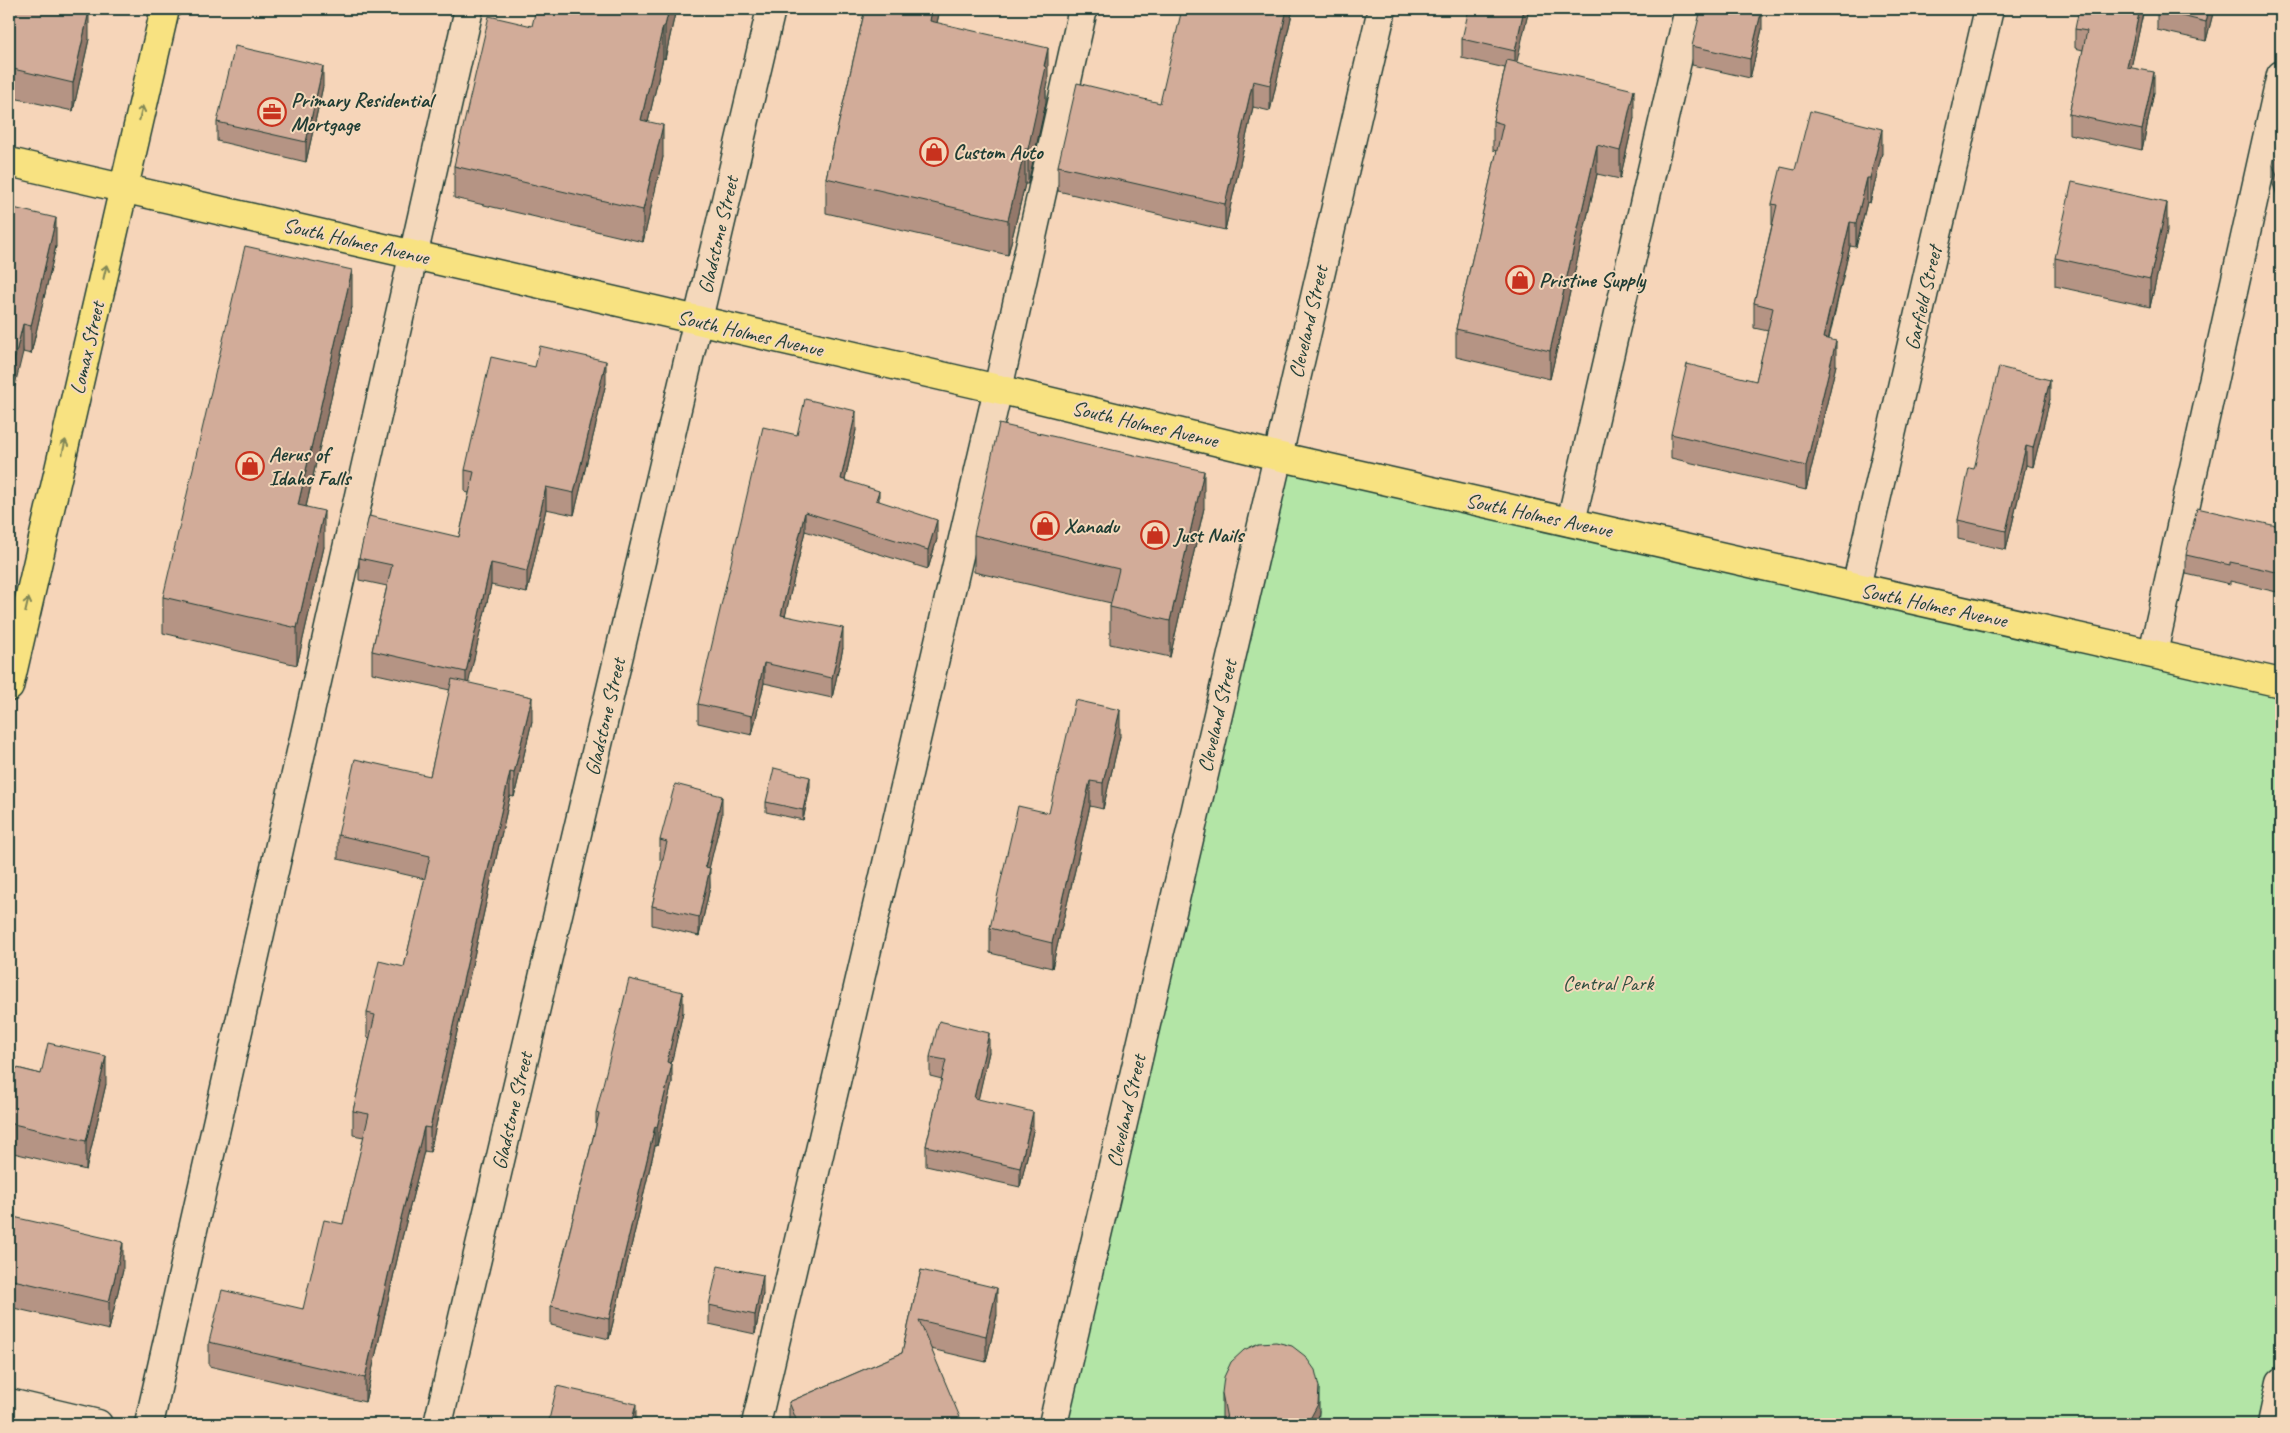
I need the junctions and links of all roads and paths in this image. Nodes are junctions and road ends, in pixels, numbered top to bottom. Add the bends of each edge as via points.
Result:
1 (165, 9) edge
2 (468, 9) edge
3 (771, 9) edge
4 (1083, 9) edge
5 (1382, 9) edge
6 (1689, 9) edge
7 (1989, 9) edge
8 (2281, 75) edge
9 (9, 162) edge
10 (124, 188) junction
11 (412, 254) junction
12 (698, 320) junction
13 (998, 389) junction
14 (1277, 456) junction
15 (1571, 522) junction
16 (1856, 588) junction
17 (2153, 653) junction
18 (2281, 683) edge
19 (9, 687) edge
20 (2281, 1382) edge
21 (9, 1403) edge
22 (98, 1424) edge
23 (149, 1424) edge
24 (438, 1424) edge
25 (756, 1424) edge
26 (1054, 1424) edge
27 (2272, 1424) edge

10 -> 1 main road, Lomax Street
2 - 11 street
3 - 12 street, Gladstone Street
4 - 13 street
5 - 14 street, Cleveland Street
6 - 15 street
7 - 16 street, Garfield Street
8 - 17 street
9 - 10 main road, South Holmes Avenue
10 - 11 main road, South Holmes Avenue
19 -> 10 main road, Lomax Street
11 - 12 main road, South Holmes Avenue
11 - 23 street
12 - 13 main road, South Holmes Avenue
12 - 24 street, Gladstone Street
13 - 14 main road, South Holmes Avenue
13 - 25 street
14 - 15 main road, South Holmes Avenue
14 - 26 street, Cleveland Street
15 - 16 main road, South Holmes Avenue
16 - 17 main road, South Holmes Avenue
17 - 18 main road, South Holmes Avenue
20 - 27 street
21 - 22 street

